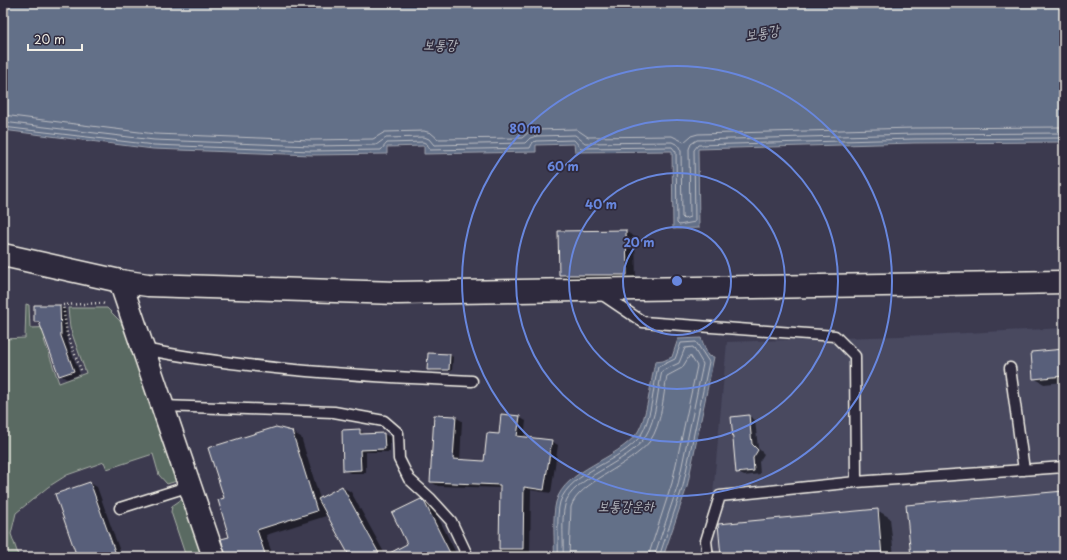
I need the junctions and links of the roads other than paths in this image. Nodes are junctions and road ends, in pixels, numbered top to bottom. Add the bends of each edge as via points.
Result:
1 (3, 255) edge
2 (120, 281) junction
3 (1064, 282) edge
4 (594, 289) junction
5 (143, 349) junction
6 (1010, 368) dead end
7 (472, 381) dead end
8 (163, 406) junction
9 (1064, 467) edge
10 (1024, 470) junction
11 (856, 482) junction
12 (190, 486) junction
13 (120, 508) dead end
14 (214, 557) edge
15 (468, 557) edge
16 (708, 557) edge

1 - 2 main road
2 - 4 main road via 148,285 397,293
2 - 5 main road
3 - 4 main road
4 - 11 lane via 643,322 835,336 855,356
5 - 7 lane via 197,360 367,376
5 - 8 main road
6 - 10 lane
8 - 12 main road
8 - 15 lane via 334,412 384,421 398,432 399,459 409,479 451,521
9 - 10 lane
10 - 11 lane
11 - 16 lane via 720,496 706,541
12 - 13 lane
12 - 14 main road

